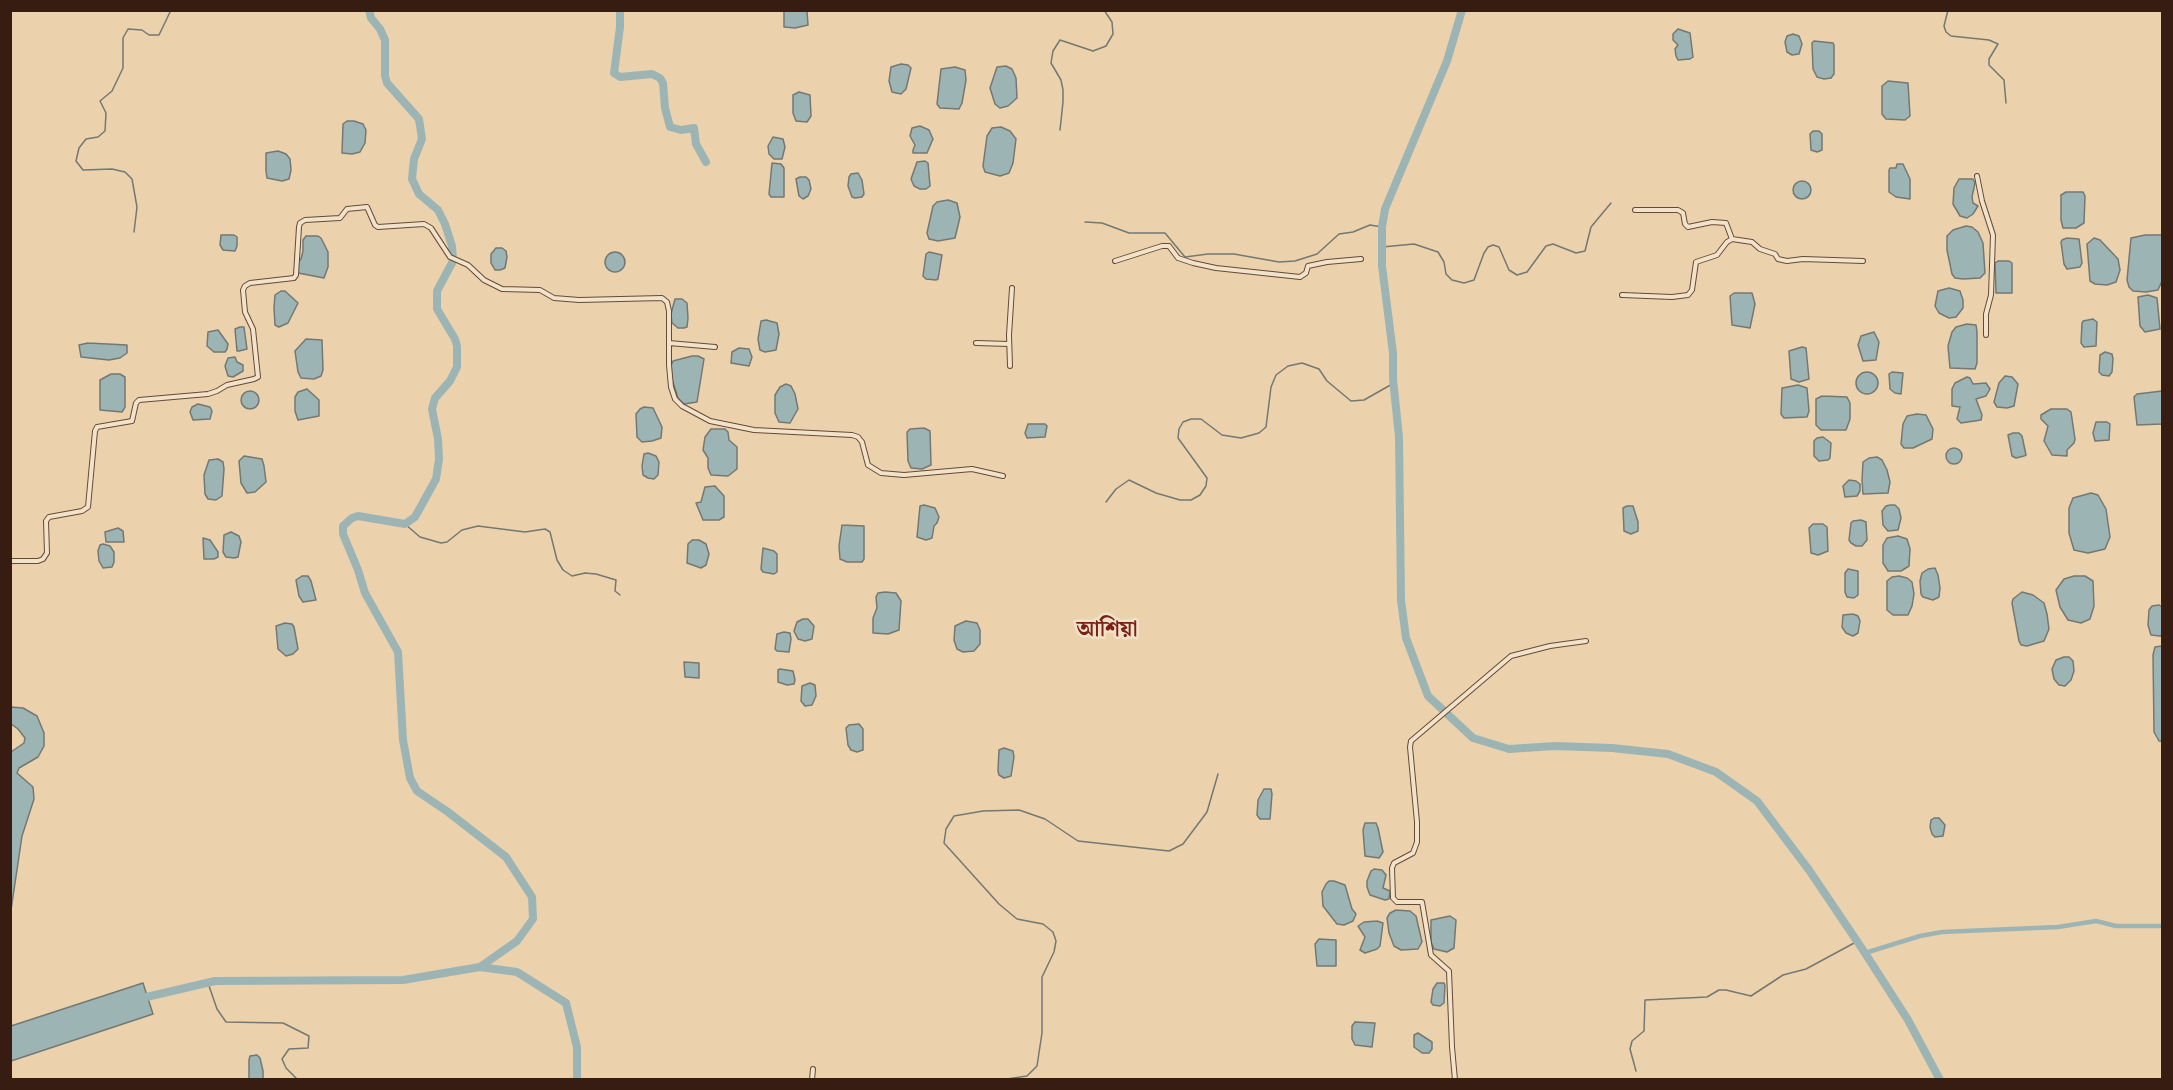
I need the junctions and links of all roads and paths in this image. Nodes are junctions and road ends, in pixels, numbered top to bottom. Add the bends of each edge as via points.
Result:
1 (1977, 176) dead end
2 (1635, 210) dead end
3 (1732, 239) junction
4 (1361, 259) dead end
5 (1115, 261) dead end
6 (1863, 261) dead end
7 (1012, 288) dead end
8 (1622, 295) dead end
9 (1986, 335) dead end
10 (669, 343) junction
11 (976, 343) dead end
12 (1009, 344) junction
13 (715, 347) dead end
14 (1010, 366) dead end
15 (1003, 476) dead end
16 (10, 561) edge
17 (1586, 642) dead end
18 (813, 1069) dead end
19 (812, 1080) edge
20 (1455, 1080) edge

1 - 9 street via 1993,235
2 - 3 street via 1678,210 1688,227 1726,223
3 - 6 street via 1752,242 1778,260
3 - 8 street via 1718,255 1696,262 1689,295
4 - 5 street via 1308,266 1306,273 1299,276 1193,263 1178,258 1169,246
7 - 12 street
10 - 13 street
10 - 15 street via 675,399 710,421 754,430 852,435 862,442 868,465 880,474 972,469
10 - 16 street via 668,302 662,298 579,300 554,298 540,290 502,289 450,257 431,228 424,224 378,227 367,207 350,208 340,218 305,220 300,223 294,278 250,283 243,290 245,312 253,329 258,377 208,394 139,400 132,421 97,427 88,507 49,517 47,553 43,559
11 - 12 street
12 - 14 street
17 - 20 street via 1511,656 1412,741 1410,747 1417,842 1413,854 1394,863 1393,898 1397,902 1422,902 1431,955 1449,971
18 - 19 street

